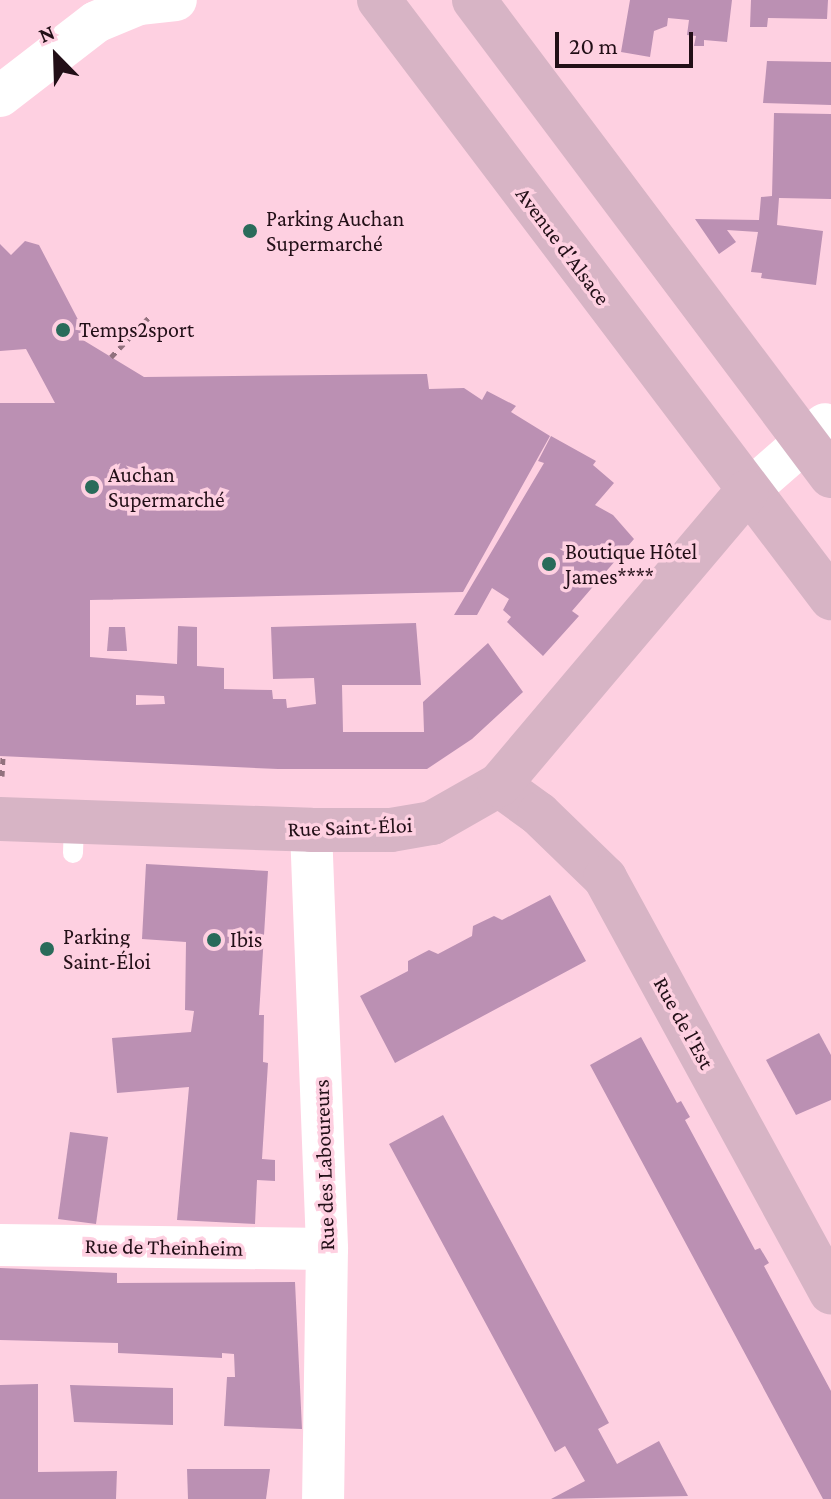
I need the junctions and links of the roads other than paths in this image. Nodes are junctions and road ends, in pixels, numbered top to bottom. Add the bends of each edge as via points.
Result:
1 (176, 0) edge
2 (379, 0) edge
3 (474, 0) edge
4 (0, 96) edge
5 (820, 430) edge
6 (831, 476) edge
7 (747, 492) junction
8 (831, 598) edge
9 (499, 785) junction
10 (0, 819) edge
11 (311, 830) junction
12 (0, 1245) edge
13 (327, 1249) junction
14 (831, 1292) edge
15 (323, 1499) edge

1 - 4 street via 139,4 96,22
2 - 7 street, Avenue d'Alsace
3 - 5 street via 759,380
5 - 6 street
5 - 7 street
7 - 8 street, Avenue d'Alsace
7 - 9 street, Rue Saint-Éloi
9 - 11 street, Rue Saint-Éloi via 432,823 391,830
9 - 14 street, Rue de l'Est via 539,814 605,878
10 - 11 street, Rue Saint-Éloi via 74,838
11 - 13 street, Rue des Laboureurs
12 - 13 street, Rue de Theinheim
13 - 15 street, Rue des Laboureurs

